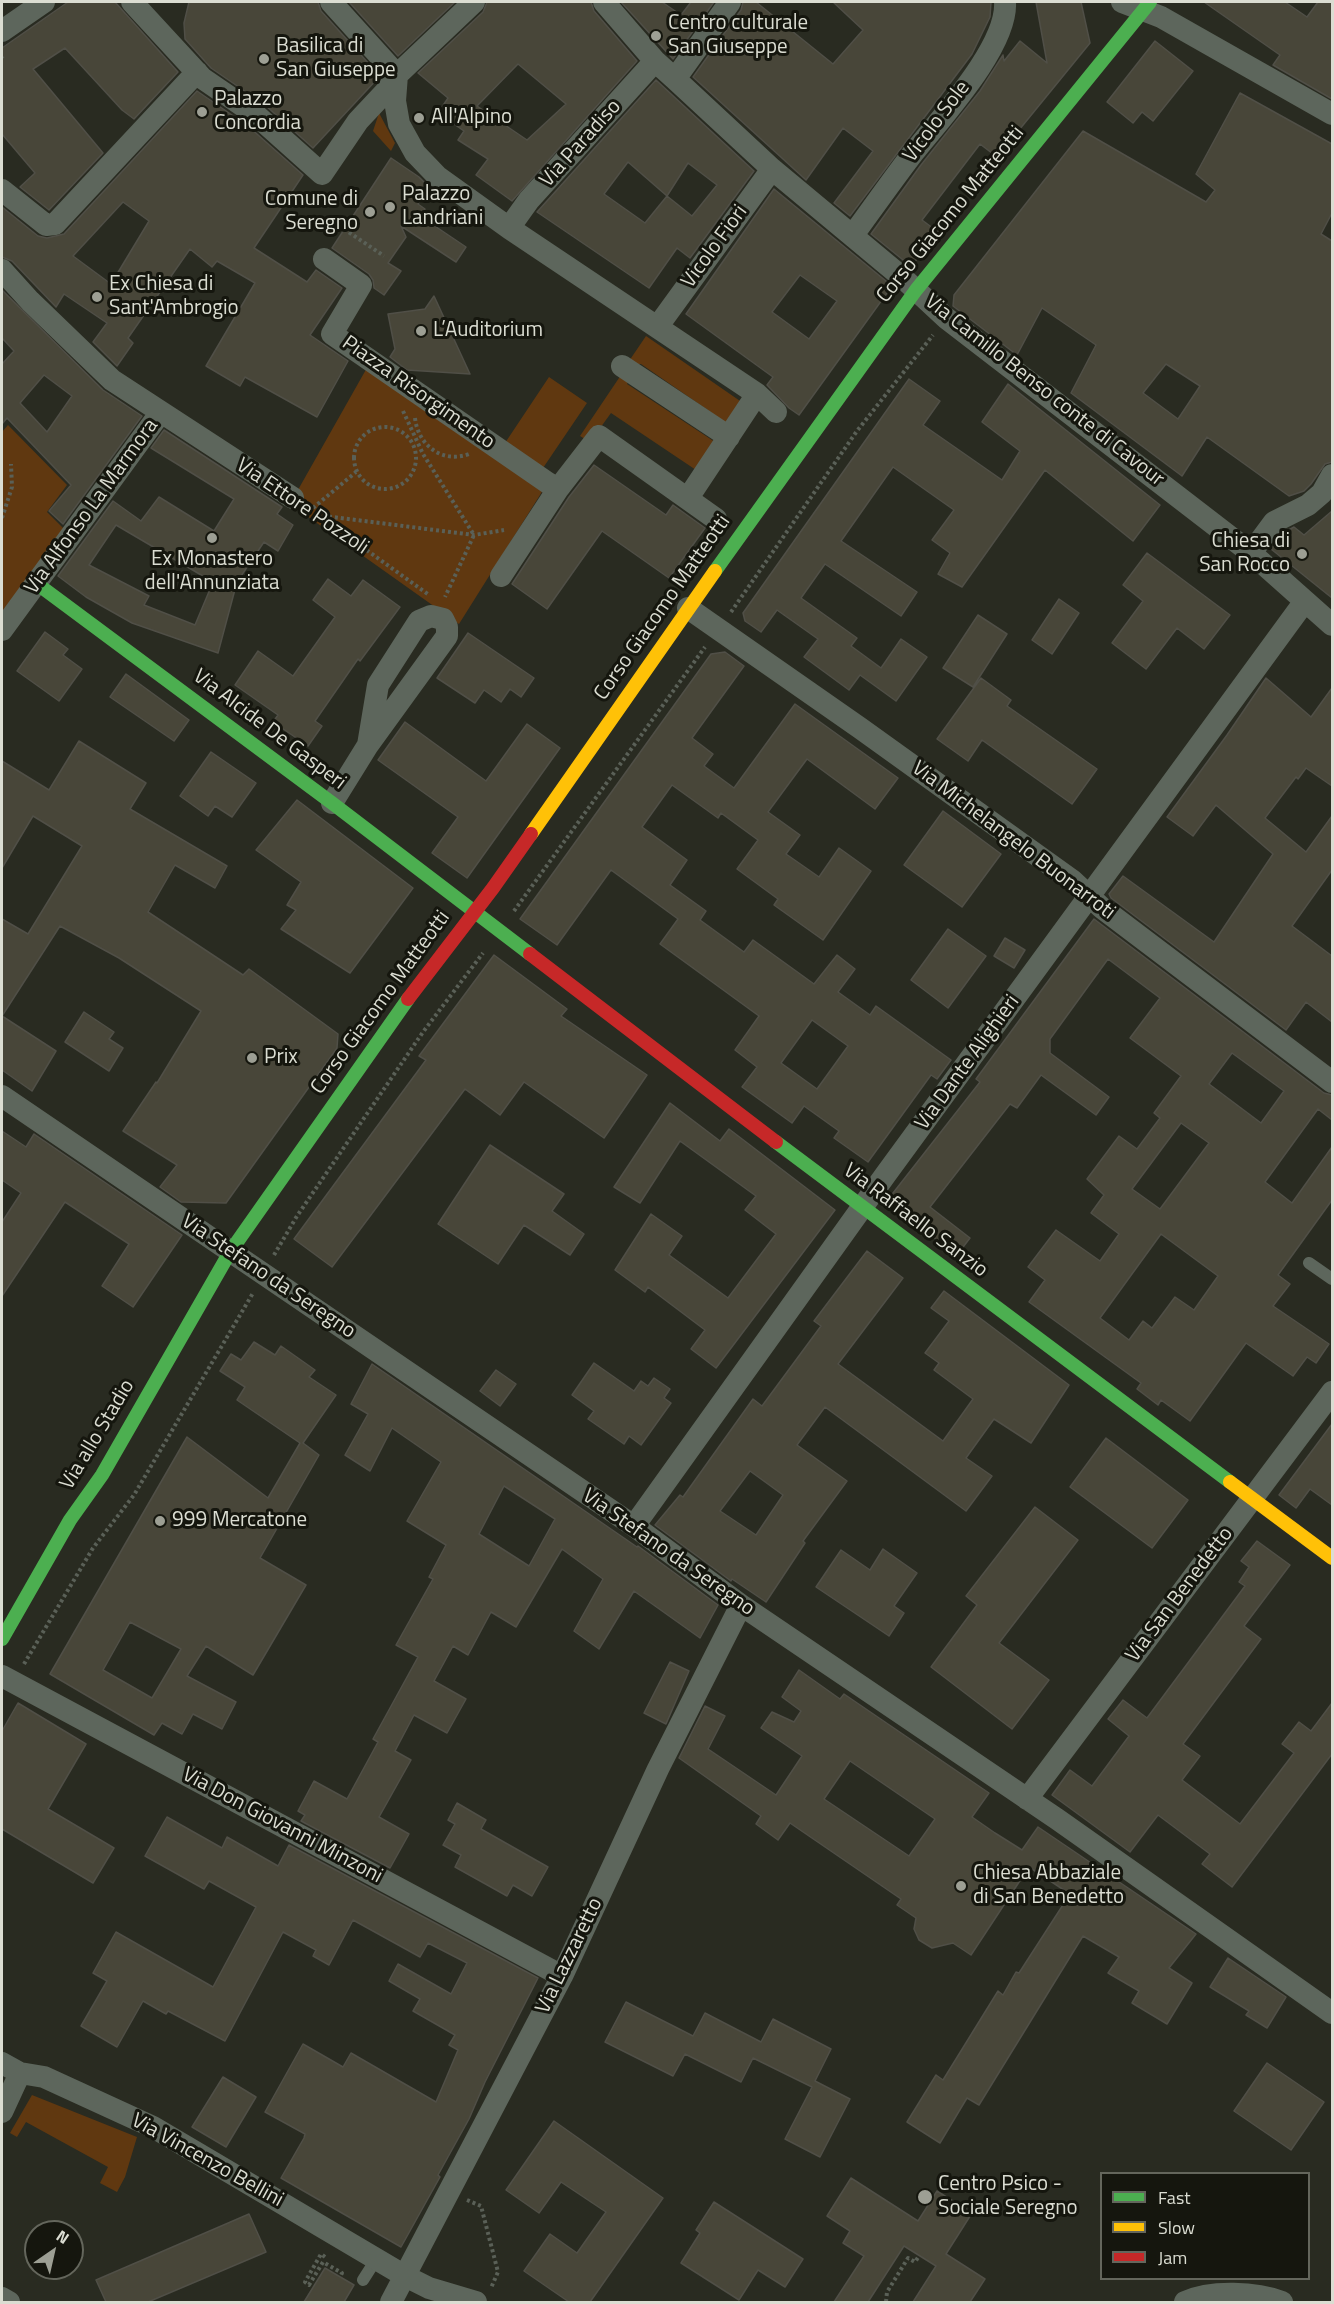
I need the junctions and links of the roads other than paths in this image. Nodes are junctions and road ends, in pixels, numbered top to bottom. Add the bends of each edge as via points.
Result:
1 (44, 2) edge
2 (132, 2) edge
3 (331, 2) edge
4 (474, 2) edge
5 (730, 2) edge
6 (1005, 2) edge
7 (614, 5) edge
8 (1138, 5) edge
9 (2, 31) edge
10 (655, 62) junction
11 (197, 72) junction
12 (397, 75) junction
13 (675, 80) junction
14 (1332, 114) edge
15 (772, 169) junction
16 (2, 190) edge
17 (509, 228) junction
18 (853, 235) junction
19 (324, 259) dead end
20 (2, 270) edge
21 (916, 290) junction
22 (658, 326) junction
23 (622, 366) dead end
24 (757, 394) junction
25 (776, 411) dead end
26 (161, 412) junction
27 (729, 437) junction
28 (1332, 475) edge
29 (558, 489) junction
30 (688, 498) junction
31 (302, 504) road end
32 (716, 519) dead end
33 (1251, 553) junction
34 (501, 576) dead end
35 (36, 584) junction
36 (1305, 601) junction
37 (688, 608) junction
38 (1332, 625) edge
39 (2, 630) edge
40 (368, 746) junction
41 (332, 802) junction
42 (1090, 898) junction
43 (476, 911) junction
44 (1332, 1082) edge
45 (2, 1096) edge
46 (863, 1208) junction
47 (230, 1252) junction
48 (1309, 1263) dead end
49 (1332, 1279) edge
50 (1332, 1392) edge
51 (1252, 1499) junction
52 (634, 1526) junction
53 (1332, 1558) edge
54 (741, 1605) junction
55 (2, 1639) edge
56 (16, 1683) edge
57 (1027, 1798) junction
58 (562, 1976) junction
59 (1332, 2013) edge
60 (11, 2068) edge
61 (2, 2112) edge
62 (376, 2258) junction
63 (405, 2276) junction
64 (363, 2280) road end
65 (482, 2297) edge
66 (2, 2298) edge
67 (9, 2302) edge
68 (391, 2302) edge
69 (1185, 2302) edge
70 (1282, 2302) edge

1 - 9 street
2 - 11 street
3 - 12 street
4 - 12 street
5 - 13 street
6 - 18 street, Vicolo Sole via 997,39
7 - 10 street, Via Camillo Benso conte di Cavour
8 - 14 street
8 - 21 main road, Corso Giacomo Matteotti
10 - 13 street, Via Camillo Benso conte di Cavour
10 - 17 street, Via Paradiso via 529,200
11 - 12 street via 256,115 322,174
11 - 16 street via 55,224 46,225
12 - 17 street via 395,101 399,124 415,153 438,177
13 - 15 street, Via Camillo Benso conte di Cavour
15 - 18 street, Via Camillo Benso conte di Cavour
15 - 22 street, Vicolo Fiori
17 - 22 street
18 - 21 street, Via Camillo Benso conte di Cavour
19 - 29 street, Piazza Risorgimento via 361,285 332,334
20 - 26 street, Via Alfonso La Marmora via 112,380
21 - 33 street, Via Camillo Benso conte di Cavour via 946,318
21 - 37 main road, Corso Giacomo Matteotti
22 - 24 street
23 - 27 street
24 - 25 street
24 - 27 street
26 - 31 street, Via Ettore Pozzoli
26 - 35 street, Via Alfonso La Marmora
27 - 30 street
28 - 33 street via 1322,493 1308,505 1274,522
29 - 30 street via 599,436
29 - 34 street
30 - 32 street
33 - 36 street, Via Camillo Benso conte di Cavour
35 - 39 street, Via Alfonso La Marmora
35 - 41 main road, Via Alcide De Gasperi
36 - 38 street, Via Camillo Benso conte di Cavour
36 - 42 street, Via Dante Alighieri
37 - 42 street, Via Michelangelo Buonarroti via 1064,874
37 - 43 main road, Corso Giacomo Matteotti
40 - 40 street via 447,636 442,612 419,621 378,686
40 - 41 street
41 - 43 main road, Via Alcide De Gasperi
42 - 44 street, Via Michelangelo Buonarroti
42 - 46 street, Via Dante Alighieri
43 - 46 main road, Via Raffaello Sanzio
43 - 47 main road, Corso Giacomo Matteotti via 385,1029
45 - 47 street, Via Stefano da Seregno
46 - 51 main road, Via Raffaello Sanzio
46 - 52 street, Via Dante Alighieri
47 - 52 street, Via Stefano da Seregno
47 - 55 main road, Via allo Stadio
48 - 49 lane
50 - 51 street, Via San Benedetto
51 - 53 main road, Via Raffaello Sanzio
51 - 57 street, Via San Benedetto
52 - 54 street, Via Stefano da Seregno
54 - 57 street, Via Stefano da Seregno
54 - 58 street, Via Lazzaretto via 658,1769
56 - 58 street, Via Don Giovanni Minzoni
57 - 59 street, Via Stefano da Seregno
58 - 63 street, Via Lazzaretto
60 - 61 street
60 - 62 street, Via Vincenzo Bellini via 44,2077 153,2127
62 - 63 street, Via Vincenzo Bellini
62 - 64 lane
63 - 65 street, Via Vincenzo Bellini via 429,2288
63 - 68 street, Via Lazzaretto
66 - 67 street
69 - 70 street via 1229,2294 1266,2296

